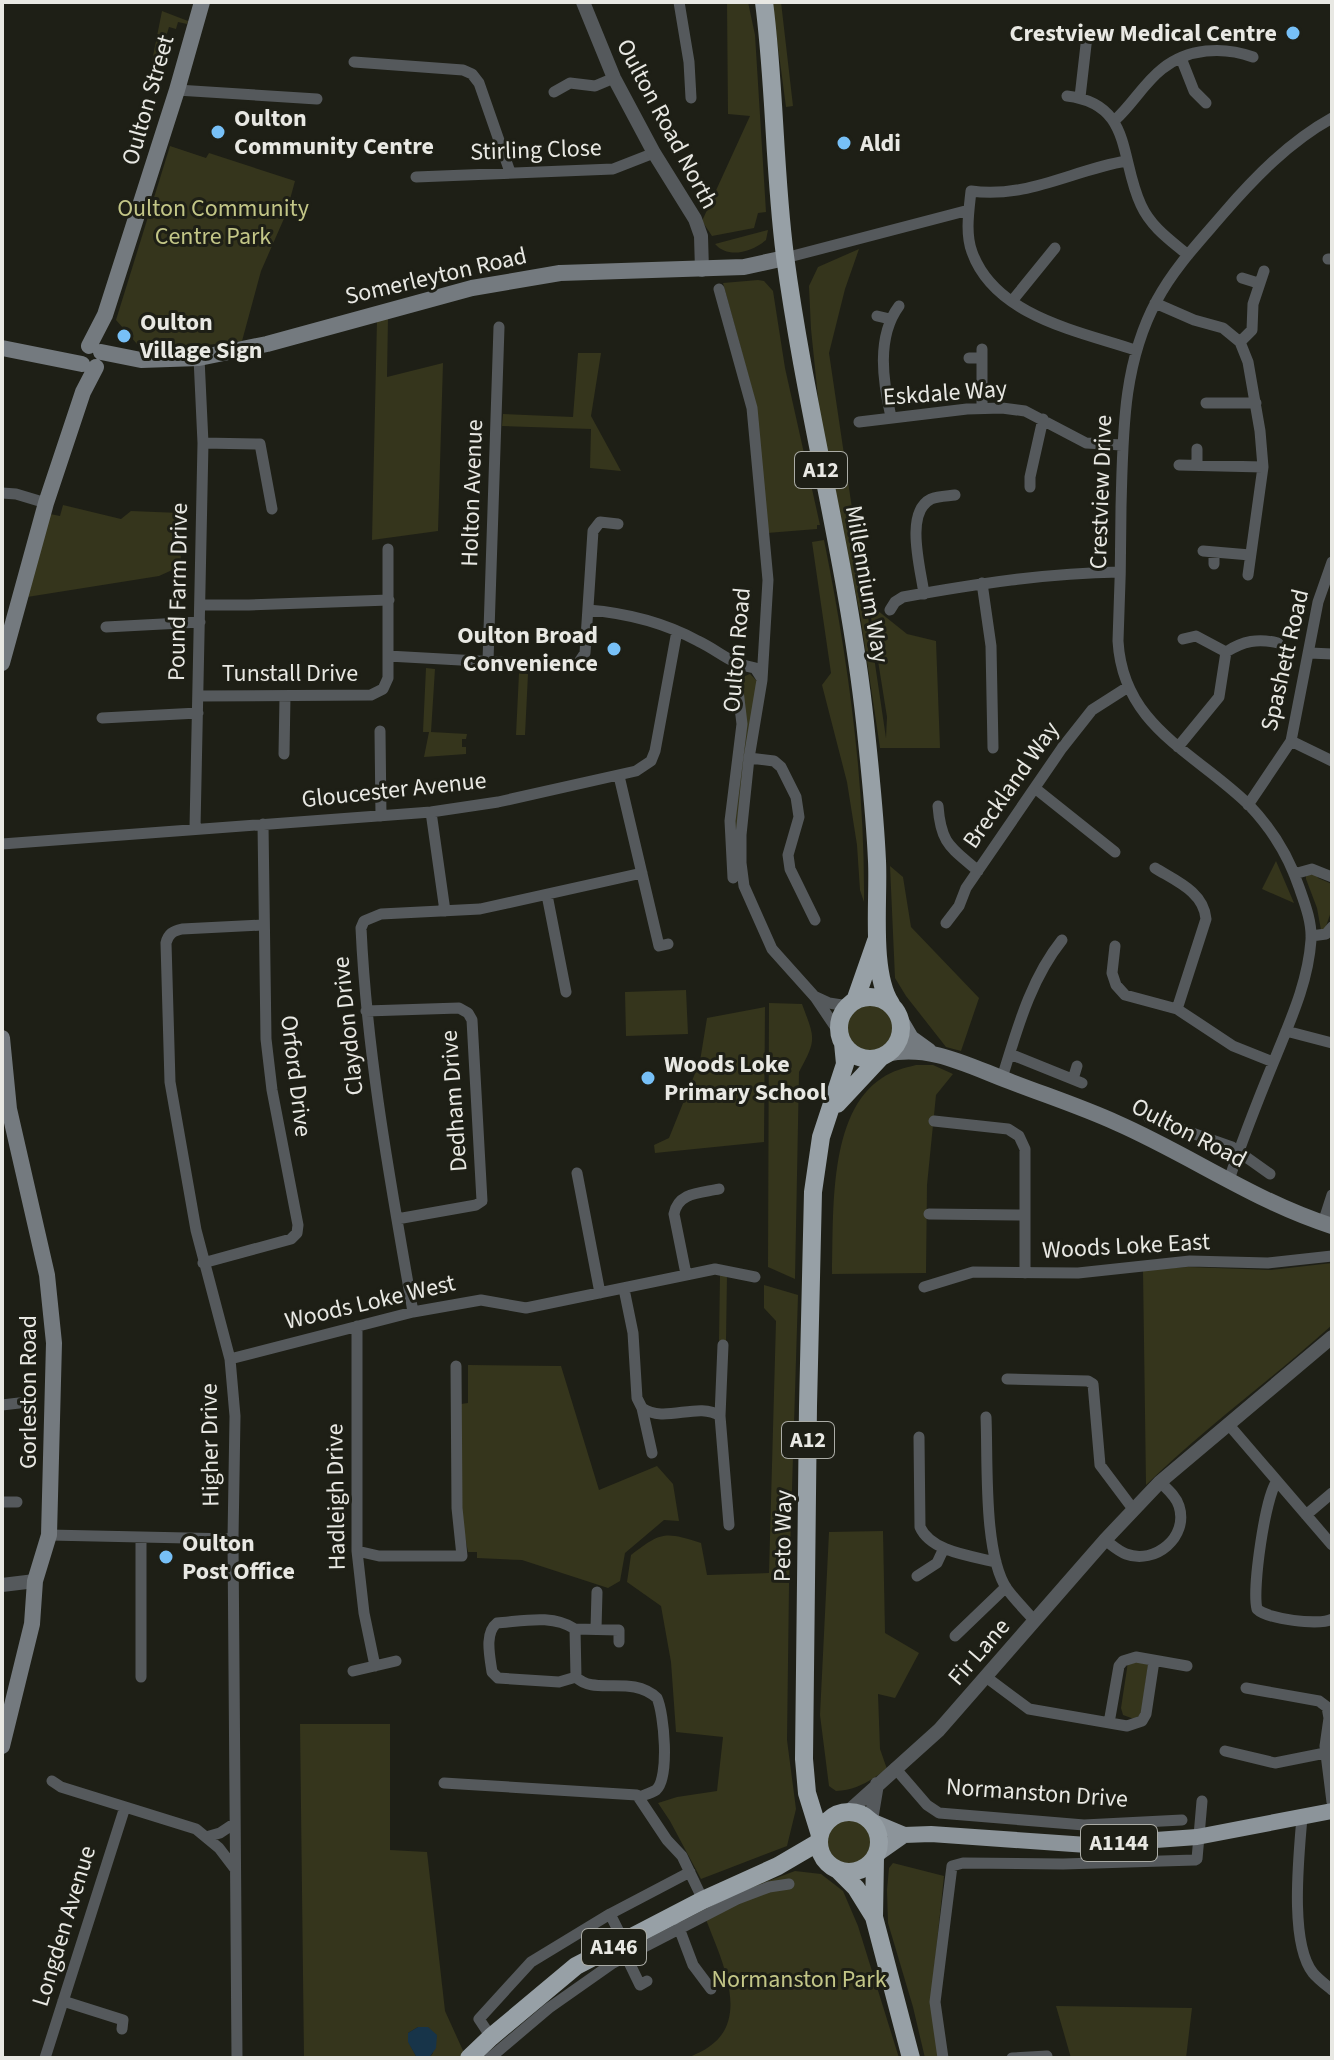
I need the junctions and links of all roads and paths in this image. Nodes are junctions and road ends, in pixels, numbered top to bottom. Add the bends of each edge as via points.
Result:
1 (202, 2) edge
2 (583, 2) edge
3 (679, 2) edge
4 (764, 2) edge
5 (1087, 36) dead end
6 (1253, 57) dead end
7 (1181, 58) junction
8 (354, 62) dead end
9 (614, 78) junction
10 (177, 90) junction
11 (554, 92) dead end
12 (1067, 96) dead end
13 (1080, 97) junction
14 (691, 98) dead end
15 (317, 99) dead end
16 (1208, 106) dead end
17 (1115, 120) junction
18 (1331, 121) edge
19 (654, 153) junction
20 (1126, 161) junction
21 (510, 172) junction
22 (416, 177) dead end
23 (969, 210) junction
24 (1055, 248) dead end
25 (1188, 255) junction
26 (785, 258) junction
27 (702, 270) junction
28 (1264, 271) dead end
29 (1242, 278) dead end
30 (1258, 283) junction
31 (719, 289) dead end
32 (1012, 301) junction
33 (1155, 303) junction
34 (899, 306) dead end
35 (877, 316) dead end
36 (890, 319) junction
37 (499, 327) dead end
38 (1240, 342) junction
39 (2, 348) edge
40 (1135, 350) junction
41 (92, 357) junction
42 (199, 358) junction
43 (969, 358) dead end
44 (1206, 403) dead end
45 (1256, 403) junction
46 (982, 408) junction
47 (891, 417) junction
48 (1043, 419) junction
49 (859, 422) dead end
50 (203, 443) junction
51 (1122, 445) junction
52 (1197, 449) dead end
53 (1179, 465) dead end
54 (1197, 465) junction
55 (1263, 467) junction
56 (1030, 487) dead end
57 (2, 493) edge
58 (955, 495) dead end
59 (46, 503) junction
60 (272, 509) dead end
61 (618, 524) dead end
62 (388, 549) dead end
63 (1250, 555) junction
64 (1210, 556) dead end
65 (1332, 562) edge
66 (1120, 572) junction
67 (1248, 575) dead end
68 (982, 583) junction
69 (924, 594) junction
70 (389, 600) junction
71 (200, 605) junction
72 (588, 610) junction
73 (890, 610) dead end
74 (200, 622) junction
75 (106, 627) dead end
76 (677, 631) junction
77 (1192, 633) dead end
78 (1278, 643) dead end
79 (1226, 652) junction
80 (1310, 653) junction
81 (1332, 654) edge
82 (388, 656) junction
83 (488, 661) junction
84 (2, 663) edge
85 (735, 665) junction
86 (762, 680) junction
87 (1128, 687) junction
88 (199, 696) junction
89 (285, 696) junction
90 (198, 713) junction
91 (102, 718) dead end
92 (380, 731) dead end
93 (1291, 741) junction
94 (1178, 747) junction
95 (993, 748) dead end
96 (284, 754) dead end
97 (749, 758) junction
98 (1332, 761) edge
99 (619, 776) junction
100 (1036, 789) junction
101 (1248, 805) junction
102 (938, 806) dead end
103 (431, 812) junction
104 (381, 816) junction
105 (263, 824) junction
106 (195, 828) junction
107 (2, 844) edge
108 (1115, 852) dead end
109 (1155, 868) dead end
110 (978, 871) junction
111 (642, 873) junction
112 (1294, 874) junction
113 (1332, 877) edge
114 (733, 878) dead end
115 (547, 895) junction
116 (445, 911) junction
117 (815, 920) dead end
118 (946, 923) dead end
119 (263, 925) junction
120 (1332, 927) edge
121 (1311, 936) junction
122 (877, 938) junction
123 (1062, 940) dead end
124 (668, 944) dead end
125 (1115, 946) dead end
126 (566, 992) dead end
127 (815, 997) junction
128 (852, 1003) junction
129 (891, 1004) junction
130 (1177, 1009) junction
131 (366, 1011) junction
132 (901, 1021) junction
133 (1286, 1031) junction
134 (2, 1038) edge
135 (842, 1038) junction
136 (1332, 1043) edge
137 (932, 1053) junction
138 (1010, 1054) junction
139 (883, 1056) junction
140 (1273, 1062) junction
141 (1077, 1066) dead end
142 (1002, 1078) junction
143 (6, 1110) edge
144 (830, 1112) junction
145 (1158, 1116) dead end
146 (934, 1121) dead end
147 (1238, 1153) junction
148 (577, 1173) dead end
149 (1270, 1174) dead end
150 (1229, 1180) junction
151 (719, 1189) dead end
152 (1332, 1195) edge
153 (929, 1214) dead end
154 (1025, 1215) junction
155 (397, 1219) junction
156 (1328, 1224) edge
157 (1332, 1256) edge
158 (203, 1263) junction
159 (1025, 1273) junction
160 (686, 1274) junction
161 (755, 1277) dead end
162 (924, 1287) dead end
163 (624, 1289) junction
164 (600, 1293) junction
165 (413, 1312) junction
166 (357, 1326) junction
167 (1332, 1337) edge
168 (723, 1345) dead end
169 (230, 1359) junction
170 (456, 1366) dead end
171 (1007, 1379) dead end
172 (19, 1403) dead end
173 (2, 1405) edge
174 (642, 1408) junction
175 (720, 1416) junction
176 (986, 1417) dead end
177 (1229, 1425) junction
178 (919, 1437) dead end
179 (652, 1453) dead end
180 (1277, 1481) junction
181 (1160, 1482) junction
182 (1332, 1493) edge
183 (2, 1502) edge
184 (17, 1502) dead end
185 (1133, 1509) junction
186 (1306, 1515) junction
187 (729, 1525) dead end
188 (49, 1535) junction
189 (141, 1537) junction
190 (233, 1539) junction
191 (1105, 1540) junction
192 (1332, 1545) edge
193 (944, 1548) junction
194 (357, 1551) junction
195 (996, 1562) junction
196 (917, 1576) dead end
197 (35, 1581) junction
198 (2, 1585) edge
199 (1006, 1587) junction
200 (597, 1592) dead end
201 (1332, 1619) edge
202 (1035, 1621) junction
203 (575, 1629) junction
204 (596, 1629) junction
205 (955, 1636) dead end
206 (619, 1642) dead end
207 (396, 1661) dead end
208 (1154, 1661) junction
209 (375, 1666) junction
210 (1187, 1666) dead end
211 (353, 1671) dead end
212 (141, 1677) dead end
213 (576, 1677) junction
214 (986, 1677) junction
215 (1246, 1688) dead end
216 (1109, 1723) junction
217 (2, 1746) edge
218 (1225, 1751) dead end
219 (1325, 1753) junction
220 (895, 1768) junction
221 (805, 1771) junction
222 (52, 1781) dead end
223 (444, 1783) dead end
224 (877, 1784) junction
225 (639, 1797) junction
226 (1202, 1801) dead end
227 (1332, 1802) edge
228 (125, 1807) junction
229 (1332, 1811) edge
230 (844, 1812) junction
231 (1302, 1817) junction
232 (1182, 1820) dead end
233 (872, 1821) junction
234 (235, 1823) junction
235 (1146, 1832) junction
236 (904, 1835) junction
237 (206, 1837) junction
238 (1197, 1837) junction
239 (820, 1838) junction
240 (876, 1856) junction
241 (778, 1866) junction
242 (834, 1867) junction
243 (235, 1869) junction
244 (690, 1872) junction
245 (789, 1884) dead end
246 (703, 1900) junction
247 (610, 1914) junction
248 (874, 1917) junction
249 (679, 1928) junction
250 (625, 1949) junction
251 (602, 1962) junction
252 (647, 1981) dead end
253 (711, 1989) dead end
254 (1332, 1990) edge
255 (63, 2001) junction
256 (122, 2029) dead end
257 (491, 2037) junction
258 (1047, 2056) dead end
259 (45, 2058) edge
260 (237, 2058) edge
261 (469, 2058) edge
262 (490, 2058) edge
263 (911, 2058) edge
264 (943, 2058) edge
265 (1012, 2058) edge

1 - 10 main road, Oulton Street
2 - 9 street, Oulton Road North
3 - 14 street
4 - 26 highway, Millennium Way / A12
5 - 13 street
6 - 7 street via 1216,50
7 - 16 street via 1194,91
7 - 17 street via 1161,70
8 - 21 street via 371,59 472,74
9 - 11 street via 595,86 570,83
9 - 19 street, Oulton Road North
10 - 15 street
10 - 41 main road, Oulton Street
12 - 13 street
13 - 17 street
17 - 20 street
18 - 25 street, Crestview Drive via 1292,144
19 - 21 street, Stirling Close via 613,169
19 - 27 street, Oulton Road North via 695,219
20 - 23 street via 1026,189 971,191
20 - 25 street via 1149,219
21 - 22 street, Stirling Close
23 - 26 street
23 - 32 street via 971,250 994,286
24 - 32 street
25 - 33 street, Crestview Drive
26 - 27 main road, Somerleyton Road
26 - 122 highway, Millennium Way / A12 via 855,644 873,795
27 - 42 main road, Somerleyton Road via 560,273 472,288
28 - 30 street
29 - 30 street
30 - 38 street via 1252,330
31 - 86 street, Oulton Road via 752,408 757,452 768,580
32 - 40 street via 1062,326
33 - 38 street via 1223,328
33 - 40 street, Crestview Drive
34 - 36 street
35 - 36 street
36 - 47 street via 884,368
37 - 83 street, Holton Avenue
38 - 45 street
39 - 41 main road, Somerleyton Road
40 - 51 street, Crestview Drive
41 - 42 main road, Somerleyton Road
41 - 59 main road, Oulton Street
42 - 50 street, Pound Farm Drive
43 - 46 street via 982,354
44 - 45 street
45 - 55 street
46 - 47 street, Eskdale Way
46 - 48 street, Eskdale Way via 1025,411
47 - 49 street, Eskdale Way
48 - 51 street, Eskdale Way via 1086,443
48 - 56 street
50 - 60 street via 260,444
50 - 71 street, Pound Farm Drive
51 - 66 street, Crestview Drive
52 - 54 street
53 - 54 street
54 - 55 street
55 - 63 street
57 - 59 street
58 - 69 street via 940,492 920,509 915,526
59 - 84 main road
61 - 72 street via 600,522 593,531
62 - 70 street, Tunstall Drive
63 - 64 street
63 - 67 street
65 - 80 street, Spashett Road via 1318,602
66 - 68 street
66 - 87 street, Crestview Drive via 1119,656
68 - 69 street
68 - 95 street via 991,646
69 - 73 street via 903,597
70 - 71 street
70 - 82 street, Tunstall Drive
71 - 74 street, Pound Farm Drive
72 - 76 street
72 - 83 street via 585,653 577,665
74 - 75 street
74 - 88 street, Pound Farm Drive
76 - 85 street
76 - 99 street, Gloucester Avenue via 651,761
77 - 79 street
78 - 79 street via 1240,643
79 - 94 street via 1219,697
80 - 81 street
80 - 93 street, Spashett Road
82 - 83 street
82 - 89 street, Tunstall Drive via 388,678 375,694
85 - 86 street via 755,668
85 - 114 street via 742,724 730,821
86 - 97 street, Oulton Road
87 - 94 street, Crestview Drive via 1148,721
87 - 100 street, Breckland Way via 1092,710
88 - 89 street, Tunstall Drive
88 - 90 street, Pound Farm Drive
89 - 96 street
90 - 91 street
90 - 106 street, Pound Farm Drive
92 - 104 street
93 - 98 street
93 - 101 street, Spashett Road
94 - 101 street, Crestview Drive
97 - 117 street via 774,761 796,797 799,817 788,855 790,869
97 - 127 street, Oulton Road via 741,835 744,886 772,949
99 - 103 street, Gloucester Avenue
99 - 111 street
100 - 108 street
100 - 110 street, Breckland Way
101 - 112 street, Crestview Drive via 1271,832
102 - 110 street via 940,831 948,846
103 - 104 street, Gloucester Avenue
103 - 116 street
104 - 105 street, Gloucester Avenue
105 - 106 street, Gloucester Avenue
105 - 119 street, Orford Drive
106 - 107 street, Gloucester Avenue
109 - 130 street via 1205,906 1206,919
110 - 118 street, Breckland Way
111 - 115 street, Claydon Drive
111 - 124 street via 659,946
112 - 113 street via 1312,869
112 - 121 street, Crestview Drive
115 - 116 street, Claydon Drive
115 - 126 street
116 - 131 street, Claydon Drive via 381,914 364,921
119 - 158 street, Orford Drive via 269,1065 297,1233
119 - 158 street, Higher Drive via 182,929 167,937 170,1082
120 - 121 street via 1326,934
121 - 133 street, Crestview Drive via 1306,979
122 - 128 highway, Millennium Way / A12
122 - 129 highway, Millennium Way / A12 via 883,993
123 - 138 street via 1042,965
125 - 130 street via 1106,961 1125,995
127 - 128 street via 836,1005
127 - 135 street, Oulton Road
128 - 129 highway via 877,998
128 - 135 highway via 841,1019
129 - 132 highway
130 - 140 street via 1233,1046
131 - 155 street, Claydon Drive
131 - 155 street, Dedham Drive via 459,1008 472,1020 482,1201
132 - 137 main road, Oulton Road via 911,1038
132 - 139 highway via 900,1036
133 - 136 street
133 - 140 street, Crestview Drive
134 - 143 main road, Gorleston Road
135 - 139 highway via 855,1055
135 - 144 highway, Peto Way / A12 via 845,1064
137 - 139 main road, Oulton Road via 914,1050
137 - 142 main road, Oulton Road
138 - 141 street via 1077,1081
138 - 142 street
139 - 144 highway, Peto Way / A12
140 - 147 street, Crestview Drive
142 - 150 main road, Oulton Road via 1117,1123
143 - 188 main road, Gorleston Road via 52,1304
144 - 221 highway, Peto Way / A12 via 817,1153 813,1192
145 - 147 street
146 - 154 street via 1008,1129 1019,1136 1025,1149
147 - 149 street
147 - 150 street, Crestview Drive
148 - 164 street
150 - 156 main road, Oulton Road
151 - 160 street via 687,1195 675,1206
152 - 156 street
153 - 154 street
154 - 159 street
155 - 165 street, Claydon Drive
157 - 159 street, Woods Loke East
158 - 169 street, Higher Drive
159 - 162 street, Woods Loke East via 973,1272
160 - 161 street, Woods Loke West via 715,1269
160 - 163 street, Woods Loke West
163 - 164 street, Woods Loke West
163 - 174 street
164 - 165 street, Woods Loke West via 526,1308 495,1296
165 - 166 street, Woods Loke West
166 - 169 street, Woods Loke West
166 - 194 street, Hadleigh Drive
167 - 177 street, Fir Lane
168 - 175 street
169 - 190 street, Higher Drive via 235,1416
170 - 194 street via 457,1508 466,1556
171 - 185 street via 1093,1384 1097,1457
172 - 173 street
174 - 175 street via 654,1414 707,1411
174 - 179 street
175 - 187 street
176 - 195 street
177 - 180 street
177 - 181 street, Fir Lane
178 - 193 street via 920,1527
180 - 186 street
180 - 201 street via 1267,1500 1257,1609 1270,1616 1320,1623
181 - 185 street, Fir Lane
181 - 191 street via 1180,1512 1178,1530 1168,1546 1138,1557
182 - 186 street
183 - 184 street
185 - 191 street, Fir Lane
186 - 192 street
188 - 189 street
188 - 197 main road, Gorleston Road
189 - 190 street
189 - 212 street
190 - 234 street, Higher Drive
191 - 202 street, Fir Lane
193 - 195 street
193 - 196 street via 937,1563
194 - 209 street, Hadleigh Drive
195 - 199 street
197 - 198 street
197 - 217 main road, Gorleston Road via 32,1624
199 - 202 street
199 - 205 street
200 - 204 street
202 - 214 street, Fir Lane
203 - 204 street
203 - 213 street
203 - 213 street via 550,1619 497,1623 490,1632 489,1674 559,1682
204 - 206 street via 619,1630
207 - 209 street
208 - 210 street
208 - 216 street via 1142,1721 1127,1726
208 - 216 street via 1136,1657 1119,1666
209 - 211 street
213 - 225 street via 586,1684 638,1685 657,1698 664,1728 661,1783 656,1791
214 - 216 street via 1029,1709
214 - 220 street, Fir Lane via 939,1730
215 - 219 street via 1323,1704 1329,1718
218 - 219 street via 1275,1763
219 - 227 street
220 - 224 street, Fir Lane
220 - 235 street, Normanston Drive via 939,1813
221 - 230 highway via 822,1801
221 - 239 highway, Peto Way / A12
222 - 228 street
223 - 225 street
224 - 230 street, Fir Lane
224 - 233 street
225 - 244 street
226 - 238 street
228 - 237 street via 196,1829
228 - 255 street, Longden Avenue
229 - 231 main road, Normanston Drive / A1144
230 - 233 highway
230 - 239 highway via 827,1821
231 - 238 main road, Normanston Drive / A1144
231 - 254 street via 1298,1932 1311,1972
232 - 235 street, Normanston Drive
233 - 236 main road, Normanston Drive / A1144
233 - 240 highway via 879,1837
234 - 237 street
234 - 243 street, Higher Drive
235 - 236 main road, Normanston Drive / A1144 via 1058,1845
235 - 238 main road, Normanston Drive / A1144
236 - 240 main road
237 - 243 street
238 - 264 street via 1195,1860 952,1866 935,2002
239 - 241 highway, A146
239 - 242 highway via 822,1855
240 - 242 highway via 863,1869
240 - 248 highway
241 - 242 highway, A146
241 - 246 highway, A146
242 - 248 highway via 850,1880
243 - 260 street, Higher Drive
244 - 246 street
244 - 247 street
245 - 249 street via 752,1892
246 - 250 highway, A146
247 - 250 street
247 - 257 street via 531,1962 479,2019
248 - 263 highway
249 - 250 street
249 - 253 street via 693,1965
250 - 251 highway, A146
250 - 252 street via 640,1985
251 - 257 highway, A146 via 576,1966
251 - 262 street
255 - 256 street via 123,2020
255 - 259 street, Longden Avenue
257 - 261 highway, A146
258 - 265 street

